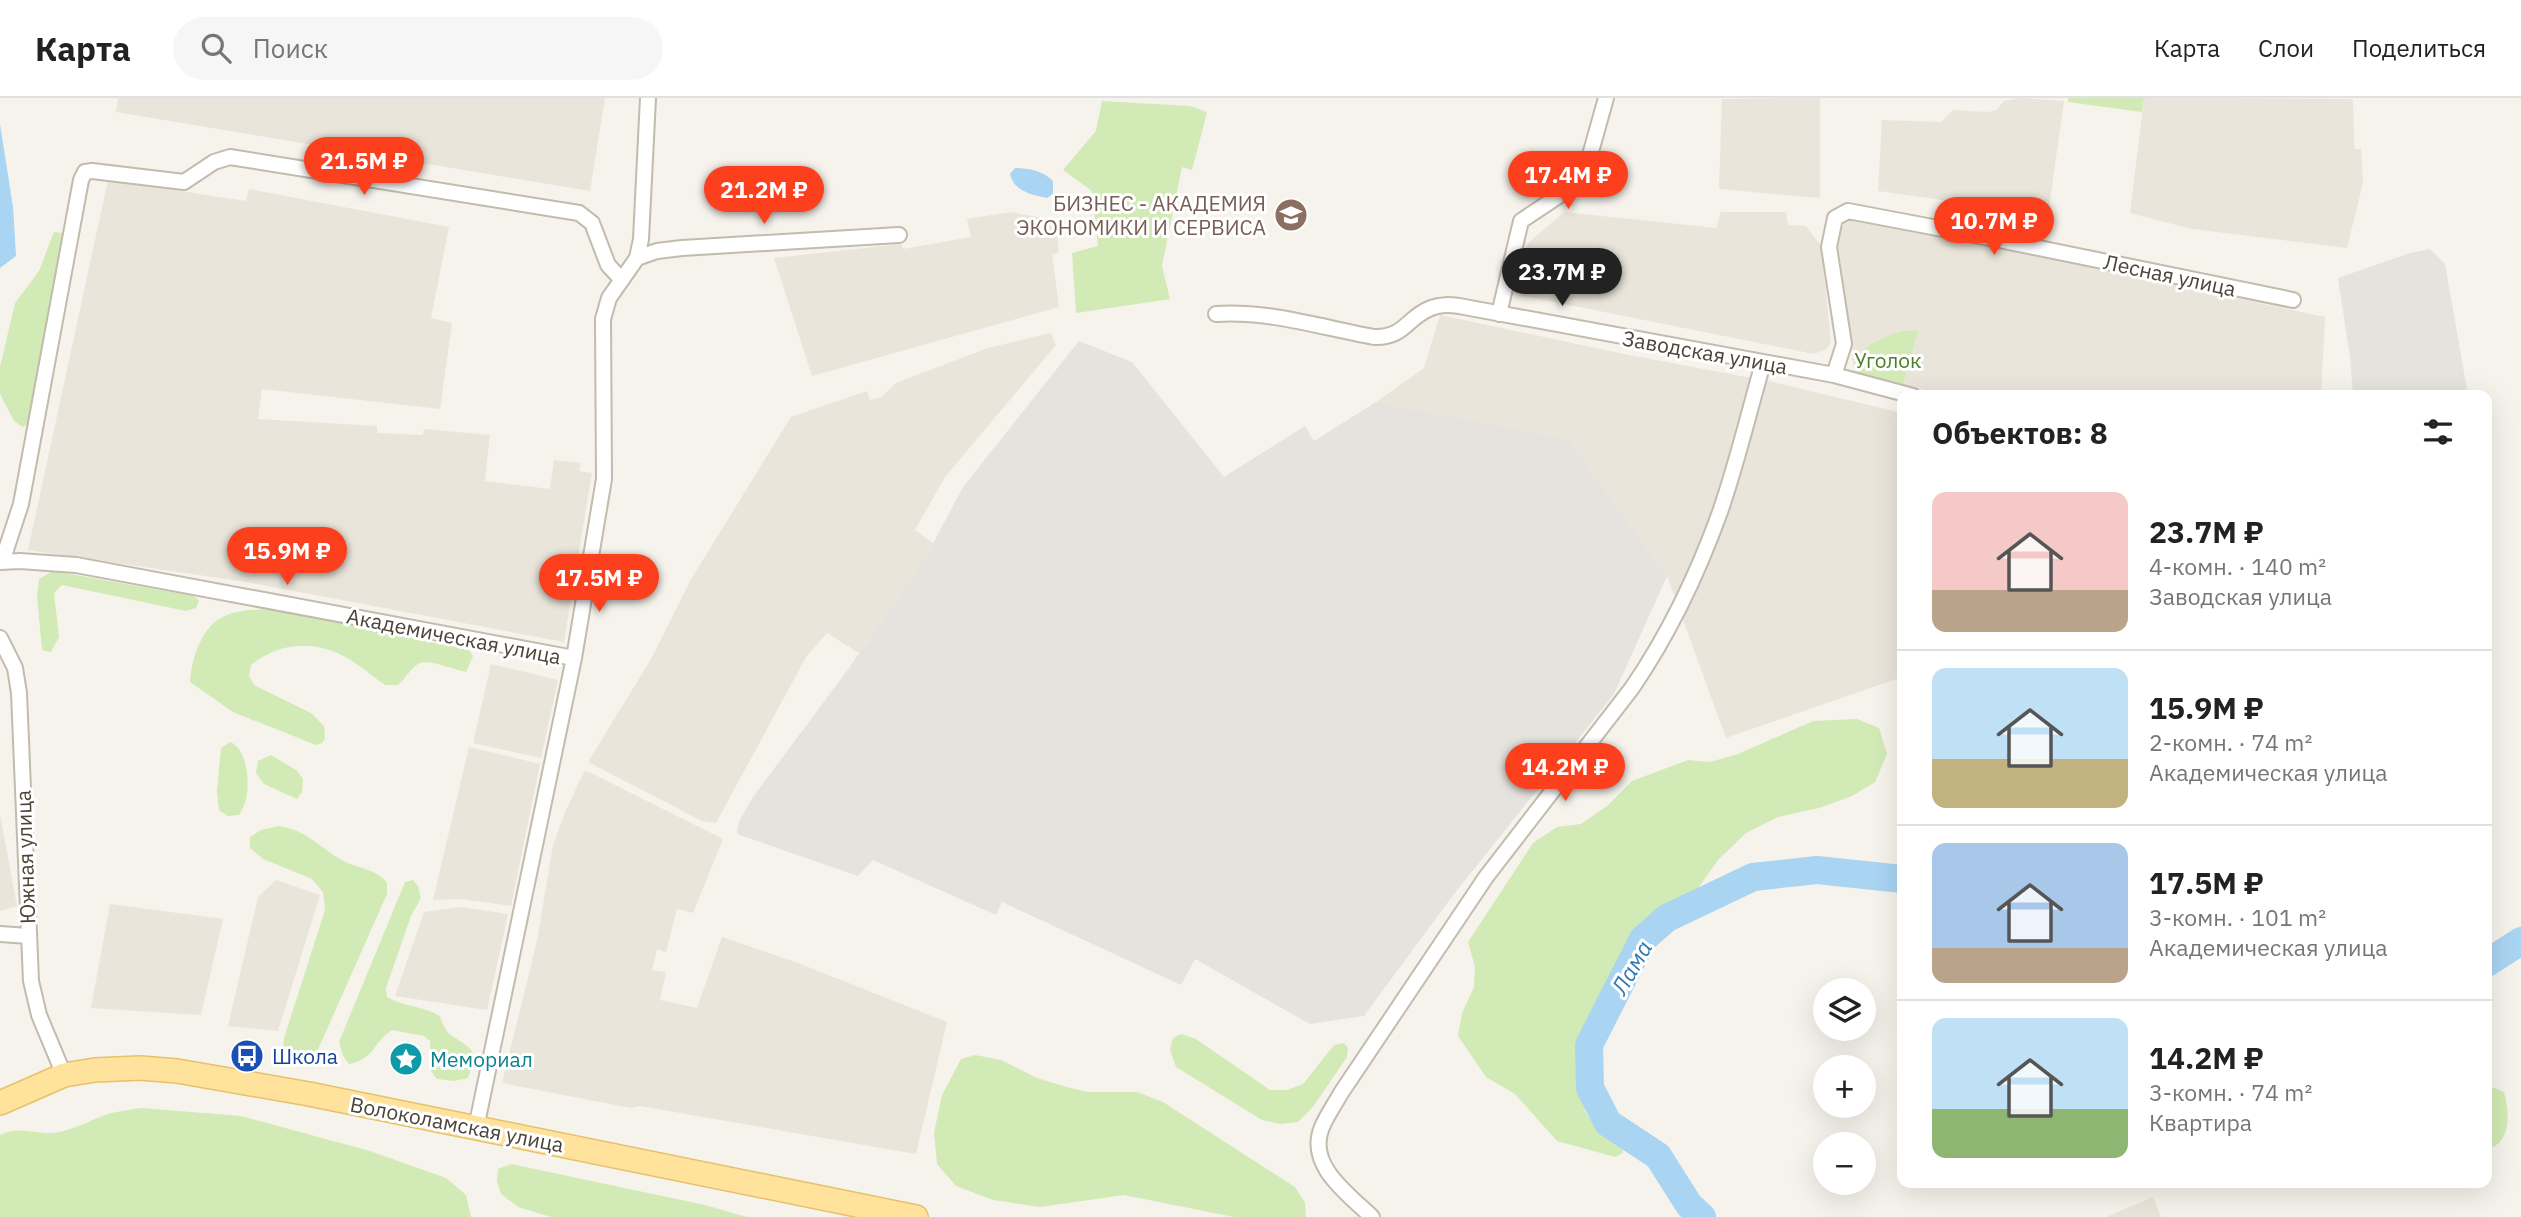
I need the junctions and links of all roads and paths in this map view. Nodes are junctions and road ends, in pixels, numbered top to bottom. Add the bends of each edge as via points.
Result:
1 (648, 98) edge
2 (1606, 98) edge
3 (899, 235) dead end
4 (637, 258) junction
5 (622, 280) junction
6 (2293, 300) dead end
7 (1216, 314) dead end
8 (1499, 314) junction
9 (1763, 363) junction
10 (1834, 375) junction
11 (1897, 392) edge
12 (1, 562) edge
13 (0, 638) edge
14 (574, 658) junction
15 (0, 934) edge
16 (28, 936) junction
17 (64, 1075) junction
18 (0, 1103) edge
19 (476, 1128) junction
20 (916, 1217) edge
21 (1372, 1217) edge

1 - 4 street, Академическая улица
2 - 8 street via 1581,181 1521,221
3 - 4 street via 682,248
4 - 5 street, Академическая улица
5 - 12 street, Академическая улица via 608,265 592,223 579,213 230,158 184,182 85,172 21,504
5 - 14 street, Академическая улица via 609,298 603,319 604,479
6 - 10 street, Лесная улица via 1848,211 1835,218 1830,237 1844,344
7 - 8 street, Заводская улица via 1257,315 1388,338 1429,308 1443,305
8 - 9 street, Заводская улица
9 - 10 street, Заводская улица
9 - 21 street via 1720,510 1651,661 1486,877 1321,1128 1318,1148 1322,1164
10 - 11 street, Заводская улица
12 - 14 street, Академическая улица via 76,565
13 - 16 street, Южная улица via 15,668 19,693
14 - 19 street, Академическая улица
15 - 16 street
16 - 17 street, Южная улица via 39,1015
17 - 18 main road, Волоколамская улица
17 - 19 main road, Волоколамская улица via 140,1068 177,1071
19 - 20 main road, Волоколамская улица

